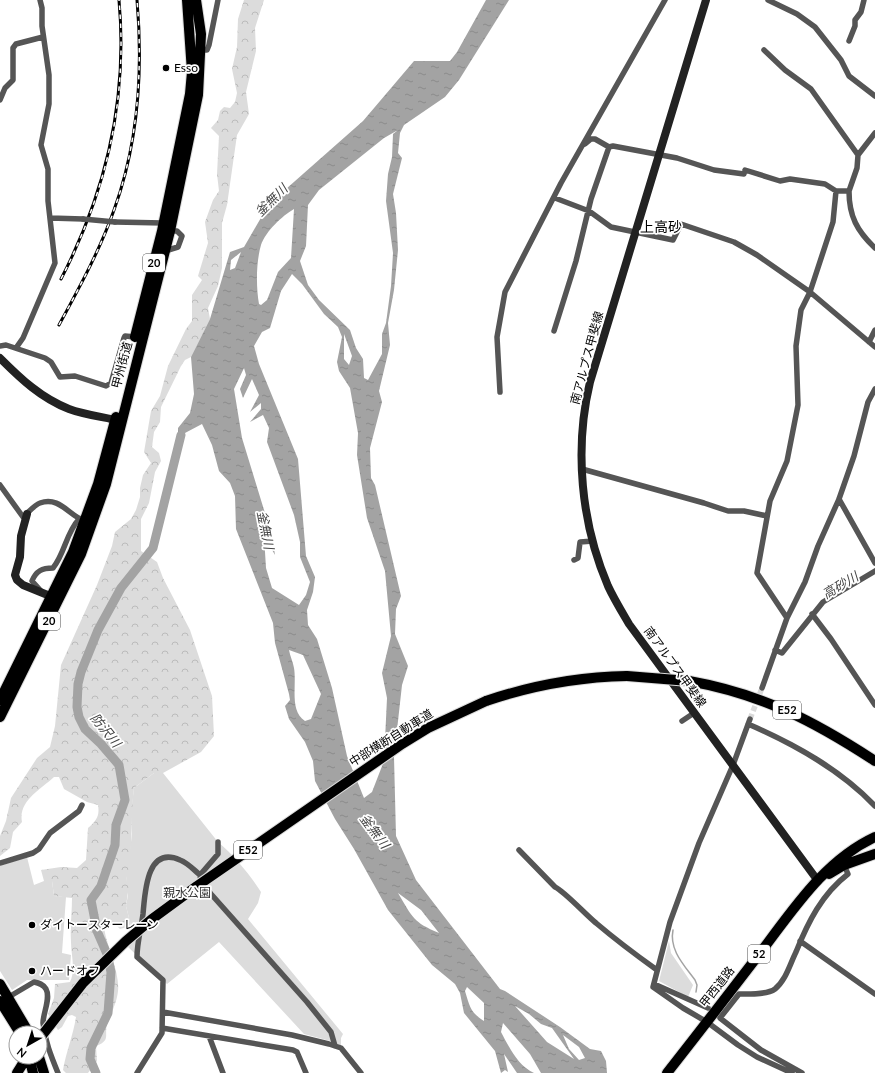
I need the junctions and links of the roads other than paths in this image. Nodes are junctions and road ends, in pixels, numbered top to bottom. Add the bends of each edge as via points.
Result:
1 (40, 0) edge
2 (187, 0) edge
3 (196, 0) edge
4 (218, 0) edge
5 (665, 0) edge
6 (706, 0) edge
7 (768, 0) edge
8 (864, 0) edge
9 (43, 36) junction
10 (849, 41) dead end
11 (201, 50) junction
12 (764, 50) dead end
13 (875, 96) edge
14 (0, 100) edge
15 (875, 133) edge
16 (609, 147) junction
17 (659, 154) junction
18 (858, 155) junction
19 (574, 161) junction
20 (849, 190) junction
21 (836, 191) junction
22 (555, 198) junction
23 (589, 211) junction
24 (50, 218) junction
25 (165, 228) junction
26 (636, 232) junction
27 (875, 248) edge
28 (810, 292) junction
29 (875, 330) edge
30 (554, 331) dead end
31 (135, 337) junction
32 (869, 342) junction
33 (0, 346) edge
34 (16, 348) junction
35 (875, 348) edge
36 (0, 358) edge
37 (875, 389) edge
38 (500, 392) dead end
39 (118, 421) junction
40 (582, 469) junction
41 (0, 484) edge
42 (839, 499) junction
43 (27, 514) junction
44 (767, 516) junction
45 (82, 520) junction
46 (593, 541) junction
47 (574, 560) dead end
48 (875, 563) edge
49 (875, 571) edge
50 (52, 597) junction
51 (812, 614) junction
52 (787, 618) junction
53 (775, 650) junction
54 (762, 688) tunnel mouth
55 (0, 700) edge
56 (875, 705) edge
57 (694, 713) junction
58 (0, 717) edge
59 (682, 721) dead end
60 (875, 761) edge
61 (733, 766) junction
62 (82, 805) dead end
63 (875, 806) edge
64 (875, 837) edge
65 (218, 842) dead end
66 (519, 850) dead end
67 (875, 854) edge
68 (0, 863) edge
69 (844, 865) junction
70 (200, 875) junction
71 (818, 881) junction
72 (800, 941) junction
73 (657, 970) junction
74 (0, 984) edge
75 (654, 984) junction
76 (875, 994) edge
77 (2, 1000) edge
78 (708, 1008) dead end
79 (163, 1012) junction
80 (16, 1025) edge
81 (22, 1025) edge
82 (705, 1025) junction
83 (48, 1028) edge
84 (162, 1028) junction
85 (209, 1036) junction
86 (335, 1046) junction
87 (58, 1073) edge
88 (137, 1073) edge
89 (223, 1073) edge
90 (306, 1073) edge
91 (361, 1073) edge
92 (667, 1073) edge
93 (792, 1073) edge
94 (802, 1073) edge

1 - 9 street
2 - 25 highway, 甲州街道 / 20 via 192,72 190,94
3 - 11 highway, 甲州街道 / 20
4 - 11 street via 209,46 207,50
5 - 19 street
6 - 17 main road, 南アルプス甲斐線
7 - 13 street via 797,14 815,27 841,60 849,76
8 - 10 street
9 - 14 street via 16,44 13,48 14,80 5,88
9 - 24 street via 49,75 49,104 41,146 48,169
11 - 25 highway, 甲州街道 / 20 via 198,95
12 - 18 street via 811,89
15 - 18 street
16 - 17 street
16 - 19 street via 591,139 586,142
16 - 23 street
17 - 21 street via 714,170 745,172 780,181 790,179 825,184
17 - 26 main road, 南アルプス甲斐線
18 - 20 street via 857,168
19 - 22 street
20 - 21 street
20 - 27 street via 849,206 857,227
21 - 28 street via 833,222
22 - 23 street
22 - 38 street via 502,300 497,336
23 - 26 street via 611,227
23 - 30 street
24 - 25 street, bridge
24 - 34 street via 54,268 23,338
25 - 31 highway, 甲州街道 / 20
25 - 39 highway, 甲州街道 / 20 via 165,251
26 - 28 street via 674,240 681,224 734,242
26 - 40 main road, 南アルプス甲斐線 via 587,394 582,429
28 - 32 street
28 - 44 street via 801,310 796,346 798,405 787,461 770,501
29 - 32 street
31 - 34 street via 124,338 111,383 106,386 75,376 60,377 51,362 45,358
31 - 39 highway, 甲州街道 / 20
32 - 35 street
33 - 34 street
36 - 39 main road via 35,391 52,402 71,410
37 - 42 street via 868,402 854,456
39 - 45 highway, 甲州街道 / 20 via 98,484
39 - 50 highway, 甲州街道 / 20 via 106,484 82,554
40 - 44 street via 728,511 744,511
40 - 46 main road, 南アルプス甲斐線 via 582,494
41 - 43 street via 23,517
42 - 48 street
42 - 52 street via 805,582
43 - 45 street via 40,503 53,502 65,506
43 - 50 main road via 21,536 17,580
44 - 52 street via 758,573
45 - 50 highway, 甲州街道 / 20 via 74,552
45 - 50 street via 73,526 61,558 53,568 43,568 35,574 32,581
46 - 47 street via 580,542 578,558
46 - 57 main road, 南アルプス甲斐線 via 609,588 629,624
49 - 51 street via 823,602
50 - 55 highway, 甲州街道 / 20
50 - 58 highway, 甲州街道 / 20
51 - 53 street via 782,653
51 - 56 street
52 - 53 street
53 - 54 street
57 - 59 street
57 - 61 main road, 南アルプス甲斐線
60 - 83 highway, 中部横断自動車道 / E52, bridge via 822,728 775,704 719,686 690,681 599,676 516,691 486,701 428,728 402,744 174,903 104,962 83,983
61 - 63 street via 749,721 818,760
61 - 71 main road, 南アルプス甲斐線
61 - 73 street via 699,844 668,930
62 - 68 street via 79,811 50,832 33,853
64 - 71 highway, 甲西道路 / 52 via 850,850
65 - 70 street via 218,854
66 - 73 street via 555,887 562,890 596,923
67 - 69 highway, 甲西道路 / 52
69 - 71 highway, 甲西道路 / 52
69 - 72 street via 848,874 834,885 813,914
70 - 79 street via 184,862 172,857 164,858 150,871 144,892 137,957 163,980
70 - 86 street via 201,882 211,894 331,1032
71 - 82 highway, 甲西道路 / 52
72 - 76 street
72 - 94 street via 787,972 775,989 770,992 739,994 720,1018 761,1050
73 - 75 street
74 - 77 highway
75 - 78 street
75 - 82 street via 653,987
77 - 80 highway
77 - 81 highway
77 - 87 street via 34,982 41,983 46,989 48,995 43,1021 45,1042
79 - 84 street
79 - 86 street via 292,1035
82 - 92 highway, 甲西道路 / 52
82 - 93 street via 738,1046
84 - 85 street
84 - 88 street via 162,1033
85 - 89 street
85 - 90 street via 294,1050
86 - 91 street via 341,1048

